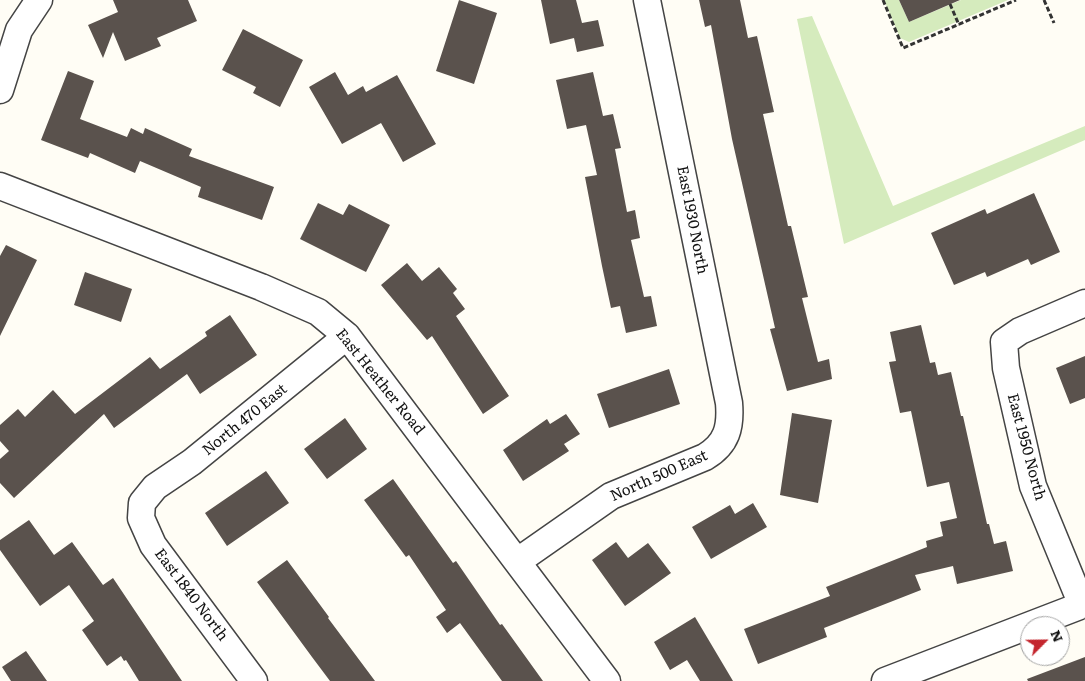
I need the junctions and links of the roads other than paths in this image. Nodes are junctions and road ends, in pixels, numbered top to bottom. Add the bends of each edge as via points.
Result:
1 (39, 0) edge
2 (647, 0) edge
3 (0, 90) edge
4 (0, 186) edge
5 (1085, 303) edge
6 (347, 336) junction
7 (724, 440) joint
8 (142, 503) joint
9 (518, 561) junction
10 (1083, 605) edge
11 (254, 681) edge
12 (607, 681) edge
13 (885, 681) edge

1 - 3 street via 19,30
2 - 7 street, East 1930 North via 729,403 730,422
4 - 6 street, East Heather Road via 269,290 318,312
5 - 10 street, East 1950 North via 1020,331 1004,342 1006,368 1033,486
6 - 8 street, North 470 East via 192,462 155,487
6 - 9 street, East Heather Road
7 - 9 street, North 500 East via 705,457 611,496
8 - 11 street, East 1840 North via 141,518 154,545
9 - 12 street, East Heather Road
10 - 13 street

